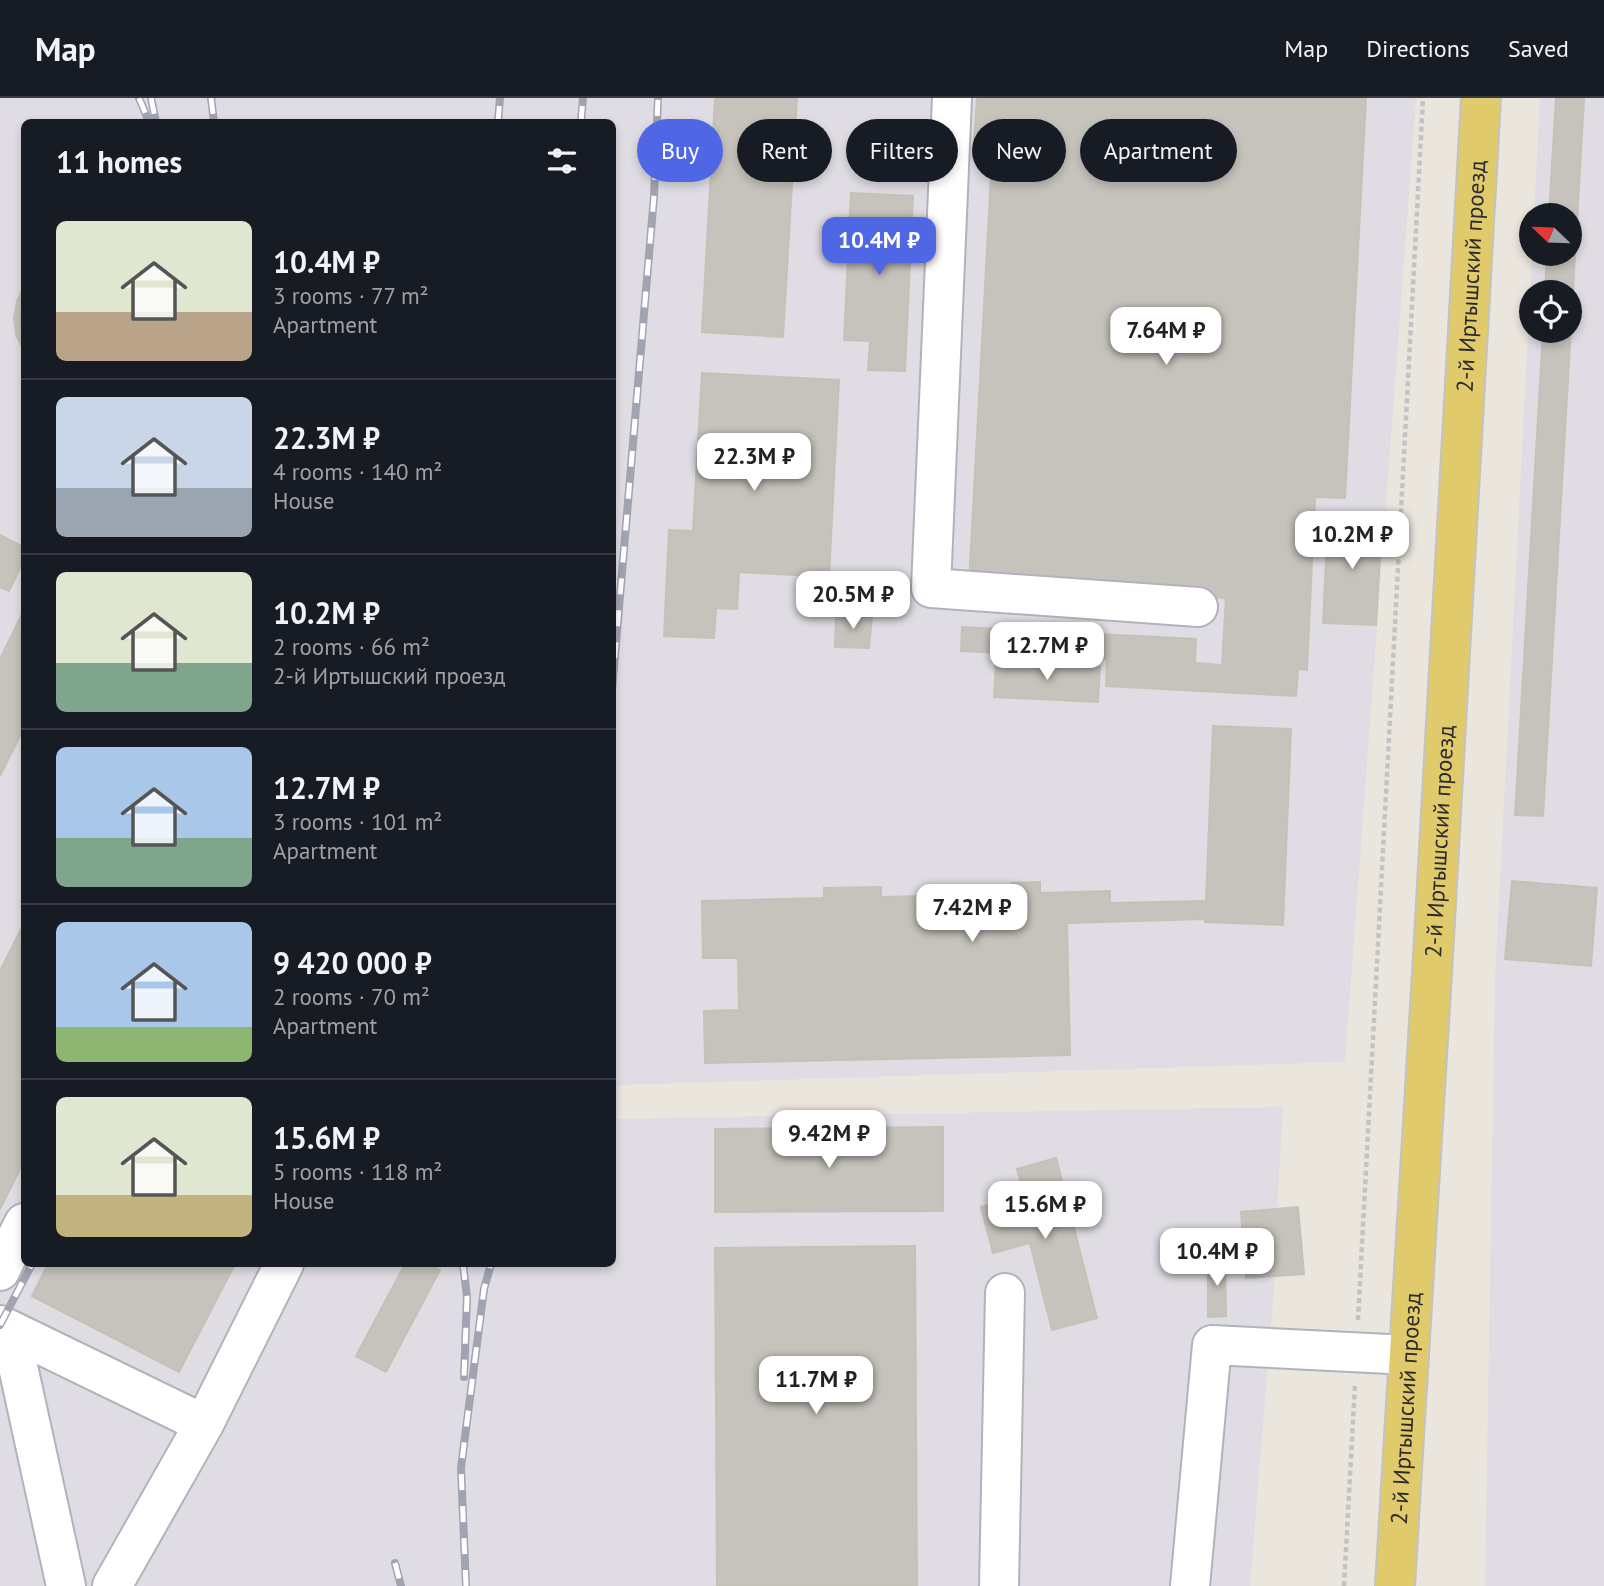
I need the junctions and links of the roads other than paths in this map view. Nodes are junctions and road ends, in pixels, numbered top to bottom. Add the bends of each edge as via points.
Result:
1 (952, 98) edge
2 (1481, 98) edge
3 (1198, 607) dead end
4 (21, 1229) edge
5 (282, 1267) edge
6 (0, 1271) edge
7 (1005, 1293) dead end
8 (5, 1328) edge
9 (1409, 1355) junction
10 (204, 1424) junction
11 (66, 1586) edge
12 (111, 1586) edge
13 (999, 1586) edge
14 (1189, 1586) edge
15 (1395, 1586) edge

1 - 3 lane via 931,588
2 - 9 main road, 2-й Иртышский проезд
4 - 6 lane
5 - 10 lane
7 - 13 lane
8 - 10 lane
8 - 11 lane
9 - 14 lane via 1212,1345
9 - 15 main road, 2-й Иртышский проезд
10 - 12 lane

